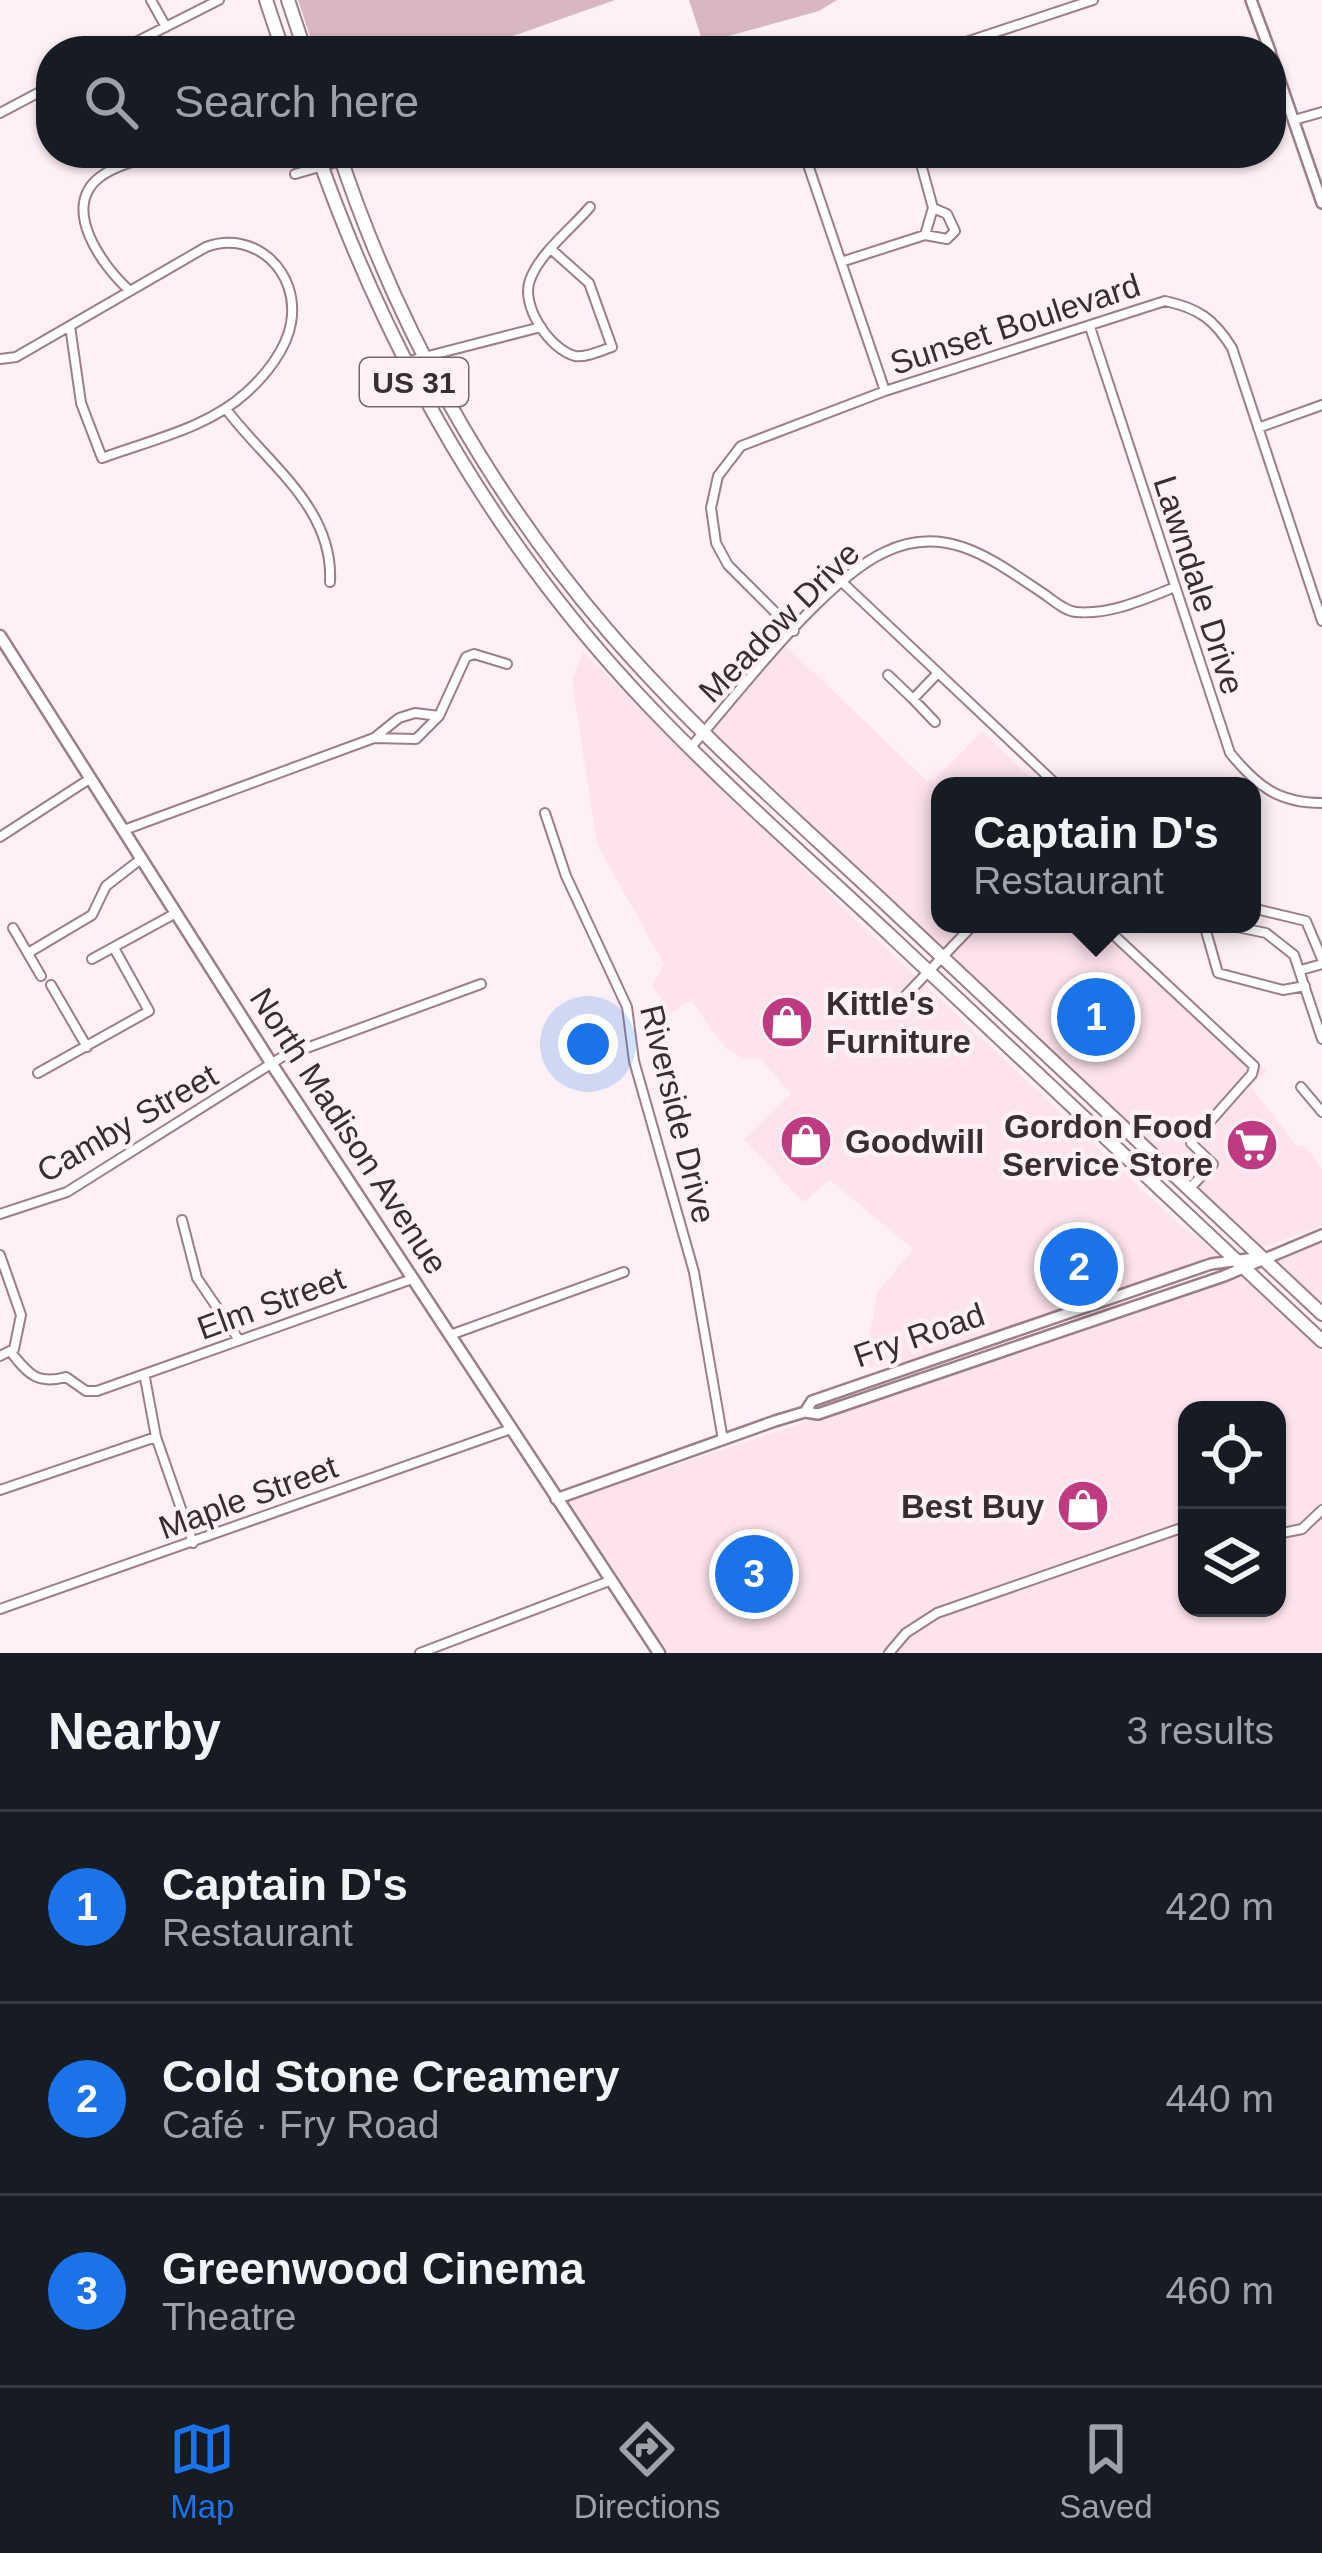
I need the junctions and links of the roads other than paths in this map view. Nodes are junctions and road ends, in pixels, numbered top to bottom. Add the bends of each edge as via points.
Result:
1 (151, 0) edge
2 (219, 0) edge
3 (266, 0) edge
4 (288, 0) edge
5 (1093, 0) edge
6 (1251, 0) edge
7 (166, 27) junction
8 (148, 36) edge
9 (278, 36) edge
10 (300, 36) edge
11 (984, 36) edge
12 (1264, 36) edge
13 (36, 94) edge
14 (1286, 98) edge
15 (0, 112) edge
16 (1322, 112) edge
17 (1294, 120) junction
18 (115, 168) edge
19 (305, 168) edge
20 (322, 168) edge
21 (344, 168) edge
22 (809, 168) edge
23 (922, 168) edge
24 (295, 174) dead end
25 (1322, 203) edge
26 (590, 207) dead end
27 (933, 208) junction
28 (925, 235) junction
29 (552, 250) junction
30 (841, 262) junction
31 (130, 292) junction
32 (70, 326) junction
33 (1090, 326) junction
34 (541, 328) junction
35 (423, 355) junction
36 (0, 358) edge
37 (404, 362) junction
38 (885, 391) junction
39 (1322, 405) edge
40 (226, 409) junction
41 (1258, 428) junction
42 (330, 582) dead end
43 (843, 583) junction
44 (1173, 588) junction
45 (1322, 621) edge
46 (794, 631) junction
47 (0, 636) edge
48 (506, 664) dead end
49 (938, 673) junction
50 (888, 675) dead end
51 (913, 699) junction
52 (439, 716) junction
53 (935, 722) dead end
54 (705, 731) junction
55 (374, 738) junction
56 (690, 748) junction
57 (1048, 777) edge
58 (1249, 777) edge
59 (91, 778) junction
60 (1261, 788) edge
61 (1322, 803) edge
62 (545, 813) dead end
63 (124, 830) junction
64 (0, 836) edge
65 (143, 859) junction
66 (1261, 910) edge
67 (176, 913) junction
68 (13, 928) dead end
69 (966, 933) edge
70 (1112, 933) edge
71 (1207, 933) edge
72 (1254, 933) edge
73 (114, 948) junction
74 (28, 953) junction
75 (943, 957) junction
76 (92, 959) dead end
77 (1322, 962) edge
78 (1300, 970) junction
79 (929, 972) junction
80 (41, 976) dead end
81 (481, 984) dead end
82 (51, 985) dead end
83 (1305, 986) junction
84 (906, 995) dead end
85 (1321, 1033) edge
86 (87, 1047) junction
87 (273, 1066) junction
88 (38, 1073) dead end
89 (1301, 1087) dead end
90 (1322, 1112) edge
91 (1189, 1189) junction
92 (0, 1214) edge
93 (182, 1220) dead end
94 (1322, 1235) edge
95 (0, 1255) edge
96 (1232, 1257) junction
97 (1262, 1257) junction
98 (1243, 1269) junction
99 (624, 1272) dead end
100 (414, 1278) junction
101 (1322, 1314) edge
102 (450, 1335) junction
103 (239, 1340) junction
104 (1322, 1341) edge
105 (8, 1352) edge
106 (146, 1378) junction
107 (805, 1412) junction
108 (512, 1428) junction
109 (156, 1437) junction
110 (723, 1440) junction
111 (0, 1490) edge
112 (556, 1499) junction
113 (1322, 1510) edge
114 (1178, 1529) edge
115 (1286, 1532) edge
116 (193, 1543) junction
117 (612, 1580) junction
118 (0, 1609) edge
119 (420, 1652) edge
120 (659, 1653) edge
121 (889, 1653) edge

1 - 7 street
2 - 7 street
3 - 9 main road
4 - 10 main road
5 - 11 street
6 - 12 street
7 - 8 street
13 - 15 street
14 - 17 street
16 - 17 street
17 - 25 street
18 - 31 street via 92,186 86,210 98,259
19 - 24 street
20 - 37 main road, US 31
21 - 35 main road, US 31
22 - 30 street
23 - 27 street
26 - 29 street
27 - 28 street
27 - 28 street via 955,231 946,239
28 - 30 street
29 - 34 street via 527,290
29 - 34 street via 589,283 612,347 575,356
30 - 38 street
31 - 32 street
31 - 40 street via 232,240 261,249 284,275 291,327 272,363
32 - 36 street
32 - 40 street via 76,384 102,458
33 - 38 street, Sunset Boulevard
33 - 41 street, Sunset Boulevard via 1165,301 1193,307 1232,347
33 - 44 street, Lawndale Drive
34 - 35 street
35 - 37 street
35 - 54 main road, US 31 via 561,572
37 - 56 main road, US 31 via 480,496 549,591
38 - 46 street, Sunset Boulevard via 741,446 718,476 711,508 716,543
39 - 41 street
40 - 42 street via 310,503
41 - 45 street, Sunset Boulevard
43 - 44 street, Meadow Drive via 881,554 936,540 980,550 1071,612 1120,609
43 - 46 street, Meadow Drive
43 - 49 street
44 - 58 street, Lawndale Drive via 1230,754
46 - 54 street, Meadow Drive
47 - 59 main road, North Madison Avenue
48 - 52 street via 466,656
49 - 51 street
49 - 57 street
50 - 51 street
51 - 53 street
52 - 55 street via 399,718
52 - 55 street via 416,739
54 - 56 street, Meadow Drive
54 - 75 main road, US 31
55 - 63 street
56 - 79 main road, US 31
59 - 63 main road, North Madison Avenue
59 - 64 street
60 - 61 street, Lawndale Drive
62 - 110 street, Riverside Drive via 626,1007 694,1272
63 - 65 main road, North Madison Avenue
65 - 67 main road, North Madison Avenue
65 - 74 street via 106,886 92,916
66 - 77 street via 1306,921
67 - 73 street
67 - 87 main road, North Madison Avenue
68 - 74 street
69 - 75 street
70 - 91 street via 1254,1066 1191,1143 1213,1164
71 - 83 street via 1218,973 1283,990
72 - 78 street via 1282,941
73 - 76 street
73 - 86 street via 149,1011
74 - 80 street
75 - 79 street
75 - 91 main road, US 31
77 - 78 street
78 - 83 street
79 - 84 street
79 - 96 main road, US 31
81 - 87 street, Camby Street
82 - 86 street
83 - 85 street
86 - 88 street
87 - 92 street, Camby Street via 68,1192
87 - 100 main road, North Madison Avenue
89 - 90 street
91 - 97 main road, US 31
93 - 103 street via 197,1278
94 - 97 street, Fry Road
95 - 105 street via 21,1316
96 - 97 street, Fry Road
96 - 98 main road, US 31
96 - 107 street, Fry Road via 812,1401
97 - 98 street, Fry Road
97 - 101 main road, US 31
98 - 104 main road, US 31
98 - 107 street, Fry Road
99 - 102 street
100 - 102 main road, North Madison Avenue
100 - 103 street, Elm Street
102 - 108 main road, North Madison Avenue
103 - 106 street, Elm Street
105 - 106 street, Elm Street via 33,1377 66,1377 86,1391
106 - 109 street
107 - 110 street, Fry Road
108 - 112 main road, North Madison Avenue
108 - 116 street, Maple Street
109 - 111 street
109 - 116 street
110 - 112 street, Fry Road
112 - 117 main road, North Madison Avenue
113 - 115 street
114 - 121 street via 937,1613
116 - 118 street, Maple Street
117 - 119 street
117 - 120 main road, North Madison Avenue

